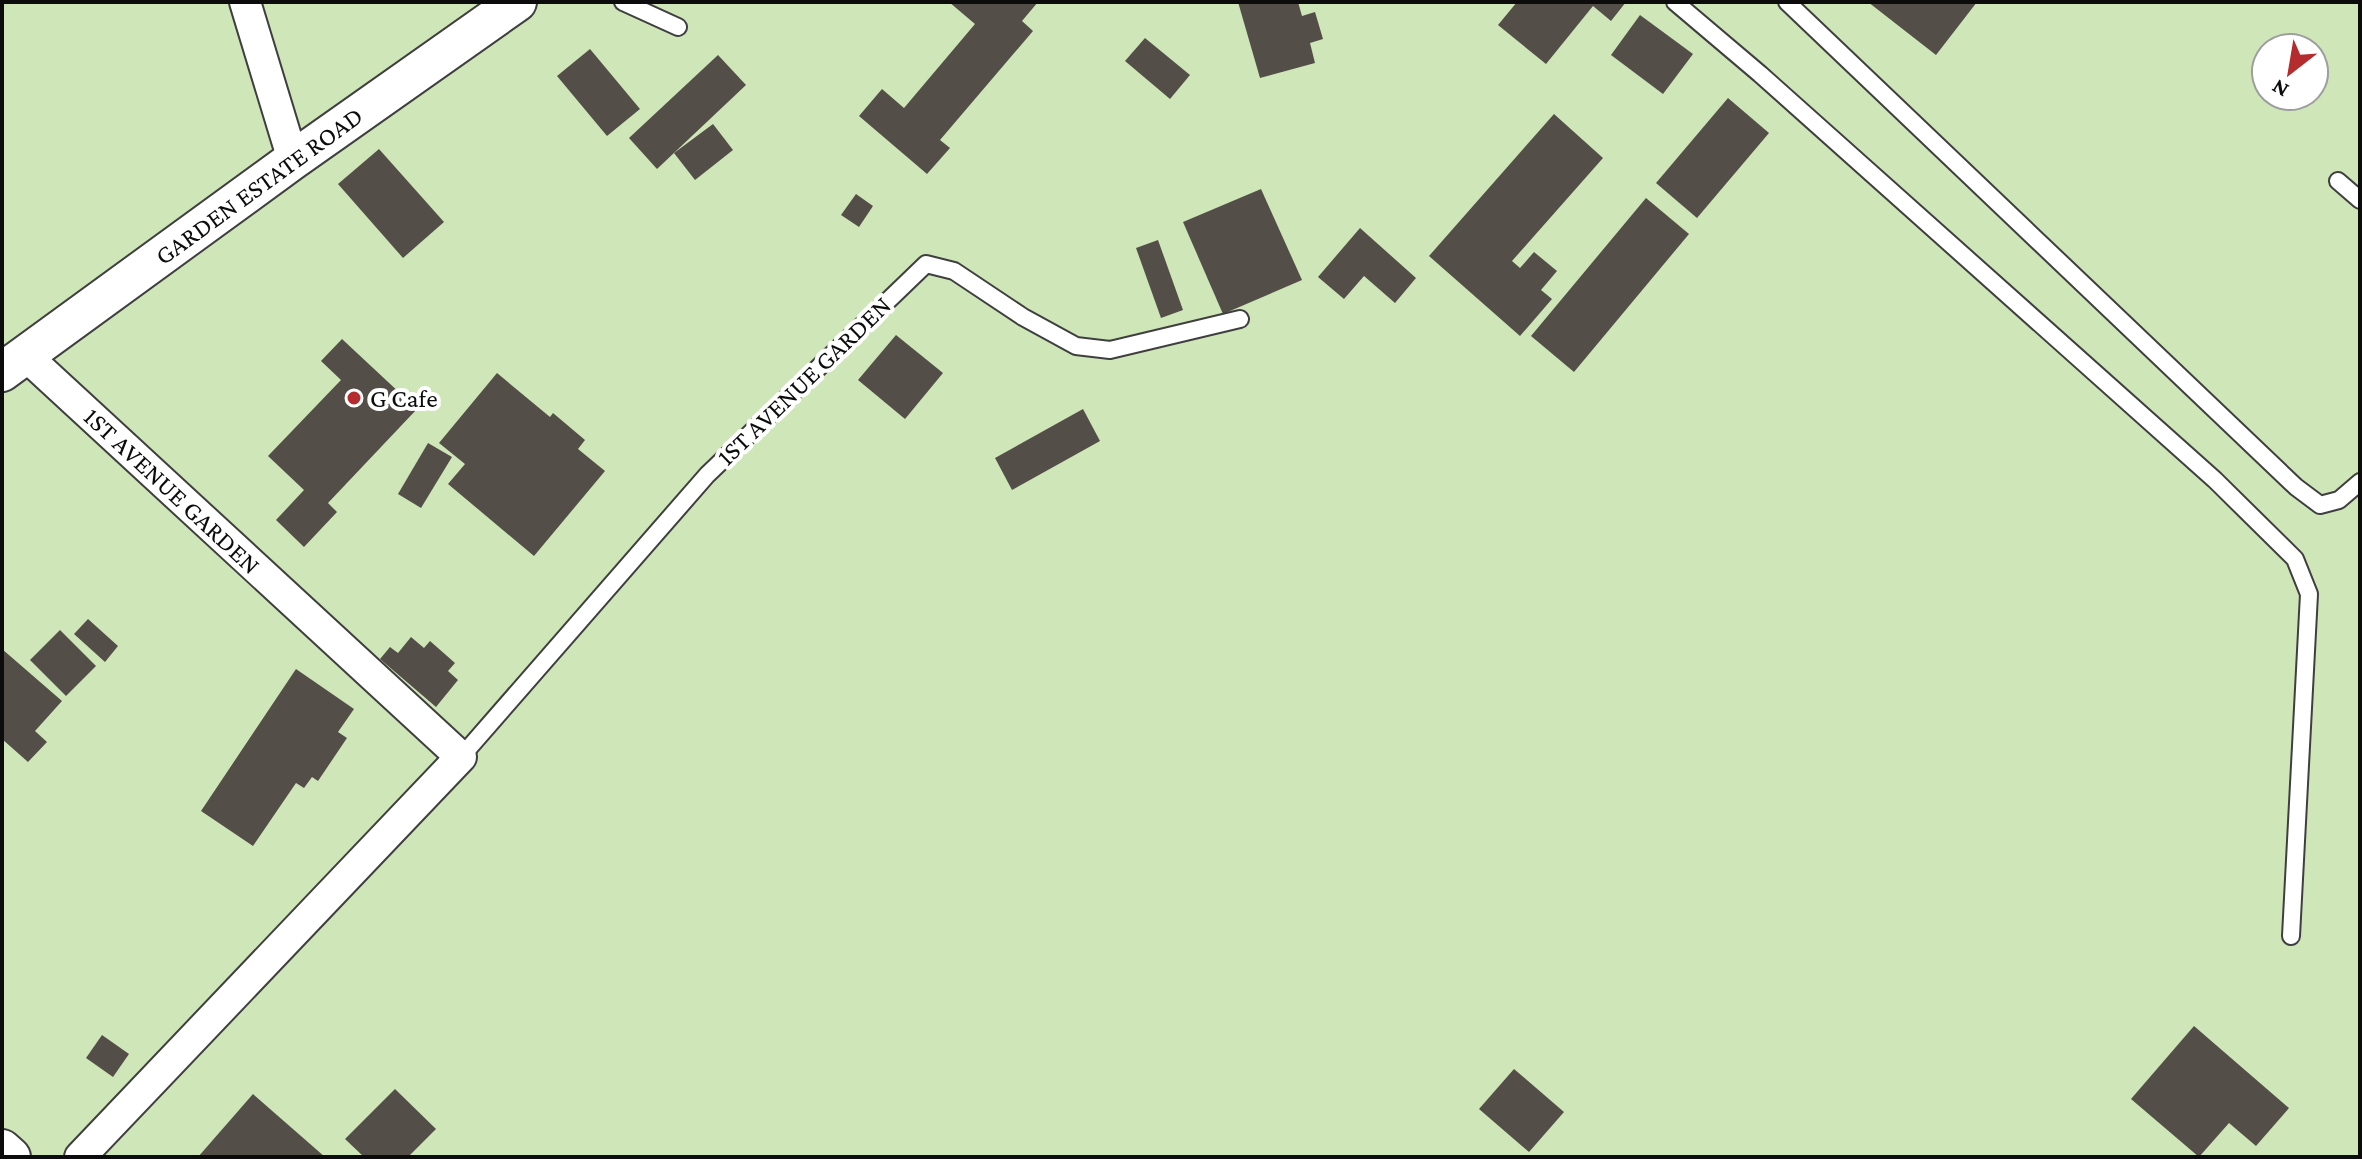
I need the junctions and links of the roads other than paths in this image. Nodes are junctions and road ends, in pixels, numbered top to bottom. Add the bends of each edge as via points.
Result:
1 (245, 2) edge
2 (517, 2) edge
3 (623, 2) edge
4 (1675, 2) edge
5 (1787, 2) edge
6 (678, 27) dead end
7 (293, 160) junction
8 (2338, 181) dead end
9 (2360, 200) edge
10 (1240, 319) dead end
11 (14, 364) edge
12 (2360, 482) edge
13 (461, 757) junction
14 (2291, 936) dead end
15 (2, 1149) edge
16 (11, 1157) edge
17 (80, 1157) edge

1 - 7 street
2 - 7 street, GARDEN ESTATE ROAD
3 - 6 lane
4 - 14 lane via 2215,480 2295,559 2309,594
5 - 12 lane via 2296,487 2320,505 2339,500
7 - 11 street, GARDEN ESTATE ROAD
8 - 9 lane
10 - 13 lane, 1ST AVENUE GARDEN via 1110,350 1076,346 954,271 926,264 707,475
11 - 13 street, 1ST AVENUE GARDEN
13 - 17 street, 1ST AVENUE GARDEN
15 - 16 street

